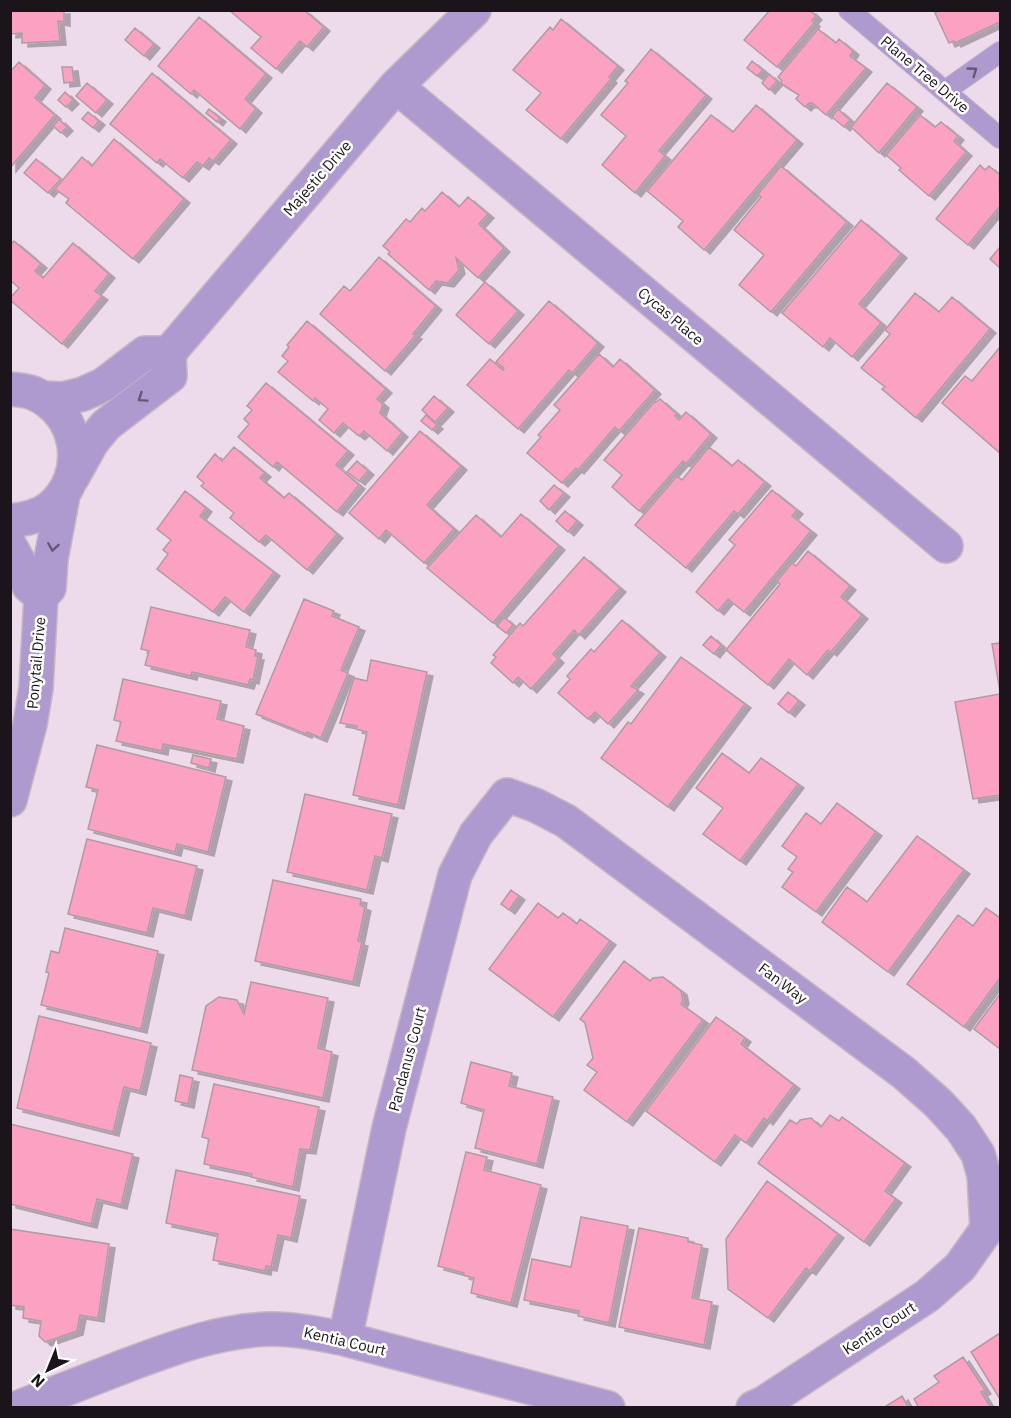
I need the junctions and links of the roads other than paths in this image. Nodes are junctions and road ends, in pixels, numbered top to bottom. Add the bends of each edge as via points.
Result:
1 (474, 10) edge
2 (849, 10) edge
3 (1000, 52) edge
4 (396, 86) junction
5 (945, 91) junction
6 (1000, 138) edge
7 (169, 353) junction
8 (24, 390) edge
9 (67, 486) junction
10 (10, 521) edge
11 (10, 546) edge
12 (946, 546) dead end
13 (40, 596) junction
14 (507, 795) joint
15 (10, 800) edge
16 (987, 1228) joint
17 (345, 1339) junction
18 (17, 1407) edge
19 (608, 1407) edge
20 (753, 1407) edge

1 - 4 street, Majestic Drive
2 - 5 lane, Plane Tree Drive
5 -> 3 lane
4 - 7 street, Majestic Drive
4 - 12 street, Cycas Place
5 - 6 lane, Plane Tree Drive
7 - 8 street via 145,353 103,385 83,394 63,399
7 -> 9 street via 170,376 106,425
8 - 9 street via 65,418 74,439 76,458
9 - 10 street via 49,509 31,518
9 -> 13 street, Ponytail Drive via 51,559 49,588
11 - 13 street, Ponytail Drive via 28,586
13 - 15 street, Ponytail Drive via 36,688
14 - 16 street, Fan Way via 566,822 938,1102 978,1154 984,1175
14 - 17 street, Pandanus Court via 476,834 455,875 389,1128
16 - 20 street, Kentia Court via 960,1267 927,1296
17 - 18 street, Kentia Court via 304,1330 271,1329 202,1339
17 - 19 street, Kentia Court

